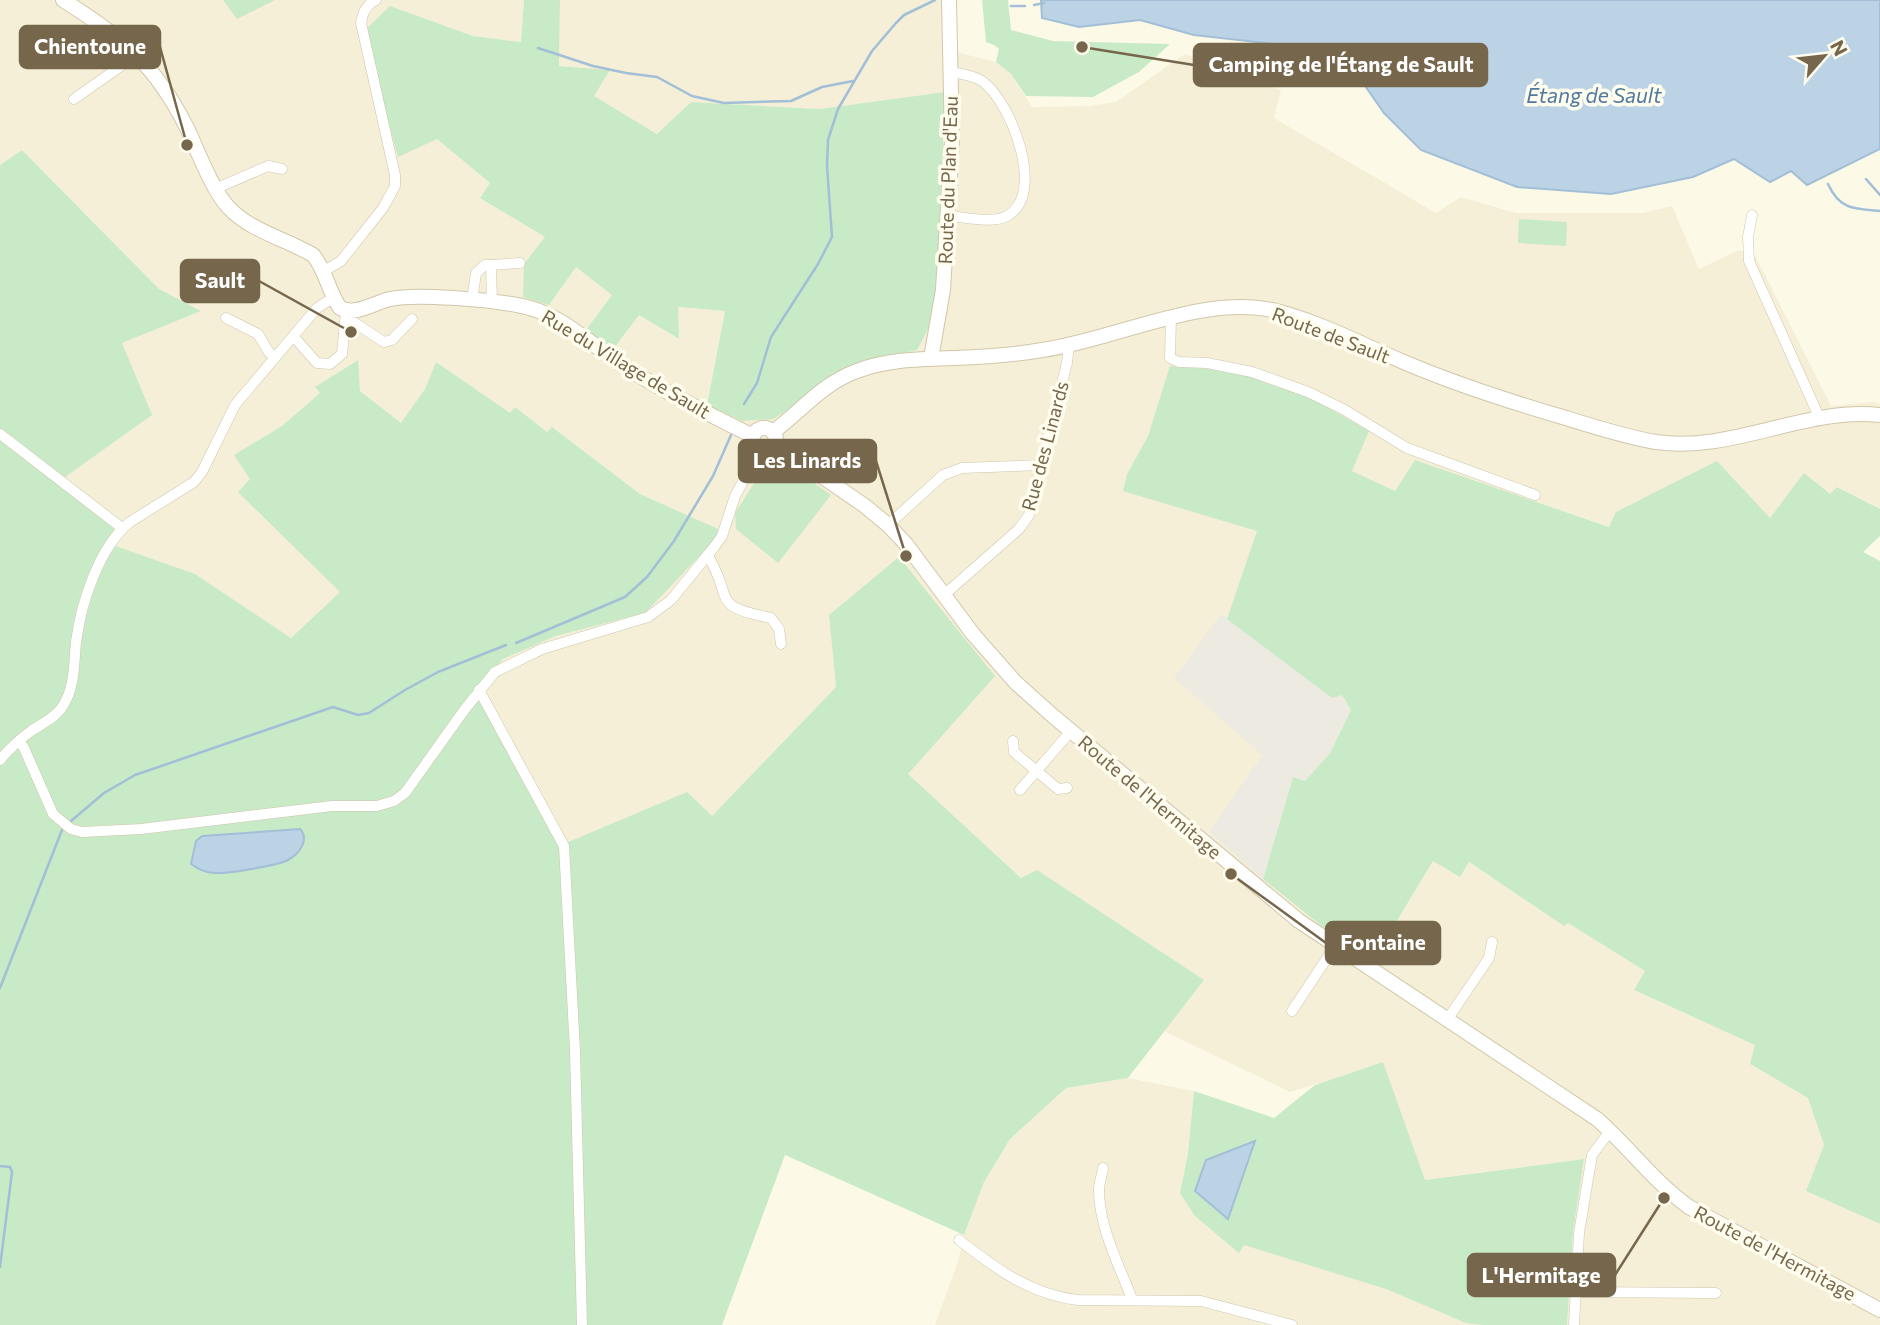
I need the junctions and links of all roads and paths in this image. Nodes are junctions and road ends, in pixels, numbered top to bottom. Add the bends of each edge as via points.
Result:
1 (63, 0) edge
2 (949, 0) edge
3 (370, 2) edge
4 (138, 54) junction
5 (951, 72) junction
6 (74, 99) dead end
7 (282, 169) dead end
8 (217, 188) junction
9 (1752, 215) dead end
10 (948, 216) junction
11 (520, 263) dead end
12 (491, 265) junction
13 (324, 271) junction
14 (333, 298) junction
15 (472, 301) junction
16 (492, 303) junction
17 (346, 316) junction
18 (226, 318) dead end
19 (1171, 318) junction
20 (412, 319) dead end
21 (293, 337) junction
22 (1069, 346) junction
23 (275, 358) junction
24 (931, 359) junction
25 (1880, 415) edge
26 (1820, 419) junction
27 (0, 434) edge
28 (753, 436) junction
29 (774, 438) junction
30 (760, 451) junction
31 (1042, 465) junction
32 (1535, 495) dead end
33 (888, 525) junction
34 (122, 528) junction
35 (708, 556) junction
36 (944, 594) junction
37 (781, 644) dead end
38 (479, 691) junction
39 (1071, 731) junction
40 (19, 741) junction
41 (1013, 741) dead end
42 (0, 760) edge
43 (1037, 771) junction
44 (1067, 788) dead end
45 (1020, 790) dead end
46 (1492, 942) dead end
47 (1335, 946) junction
48 (1292, 1011) dead end
49 (1447, 1020) junction
50 (1610, 1131) junction
51 (1103, 1168) dead end
52 (959, 1240) dead end
53 (1576, 1293) junction
54 (1716, 1293) dead end
55 (1132, 1299) junction
56 (1880, 1310) edge
57 (582, 1325) edge
58 (1292, 1325) edge
59 (1574, 1325) edge

1 - 4 street
2 - 5 street, Route du Plan d'Eau
3 - 13 street via 361,23 395,186 341,261
4 - 6 street
4 - 8 street via 177,110
5 - 10 street, Route du Plan d'Eau
5 - 10 street via 983,82 1001,102 1025,166 1026,188 1019,207 1005,217
7 - 8 street via 268,166
8 - 13 street via 228,207 246,221 313,255
9 - 26 street via 1749,261
10 - 24 street, Route du Plan d'Eau
11 - 12 street
12 - 15 street via 476,273
12 - 16 street
13 - 14 street
14 - 17 street
14 - 21 street via 317,308
15 - 16 street, Rue du Village de Sault
15 - 17 street, Rue du Village de Sault via 391,298
16 - 28 street, Rue du Village de Sault via 519,305 556,319 665,391
17 - 20 street via 384,342
17 - 21 street via 342,354 330,364 317,363
18 - 23 street via 258,334
19 - 22 street, Route de Sault
19 - 26 street, Route de Sault via 1239,306 1275,311 1456,384 1651,441 1711,443
19 - 32 street via 1170,358 1252,372 1308,392 1407,448
21 - 23 street
22 - 24 street, Route de Sault
22 - 31 street, Rue des Linards
23 - 34 street via 235,405 194,482
24 - 29 street, Route de Sault via 893,362 839,378
25 - 26 street, Route de Sault
27 - 34 street
28 - 29 street via 762,429
28 - 30 street
29 - 30 street via 771,450
29 - 33 street, Route de l'Hermitage
30 - 35 street via 735,496 722,536
31 - 33 street via 953,470
31 - 36 street, Rue des Linards via 1025,523
33 - 36 street, Route de l'Hermitage
34 - 40 street via 93,579 63,707
35 - 37 street via 727,602 741,611 771,618 779,629
35 - 38 street via 671,600 648,617 530,654 495,672
36 - 39 street, Route de l'Hermitage via 1015,681
38 - 40 street via 405,793 394,802 377,806 332,806 82,832 53,814
38 - 57 street via 564,846
39 - 43 street
39 - 47 street, Route de l'Hermitage
40 - 42 street
41 - 43 street via 1014,752
43 - 44 street via 1058,789
43 - 45 street
46 - 49 street via 1489,958
47 - 48 street
47 - 49 street, Route de l'Hermitage
49 - 50 street, Route de l'Hermitage
50 - 53 street via 1592,1155 1579,1233
50 - 56 street, Route de l'Hermitage via 1666,1190 1689,1207
51 - 55 street via 1099,1189 1103,1214
52 - 55 street via 994,1267 1045,1294 1078,1300
53 - 54 street
53 - 59 street
55 - 58 street via 1211,1302

